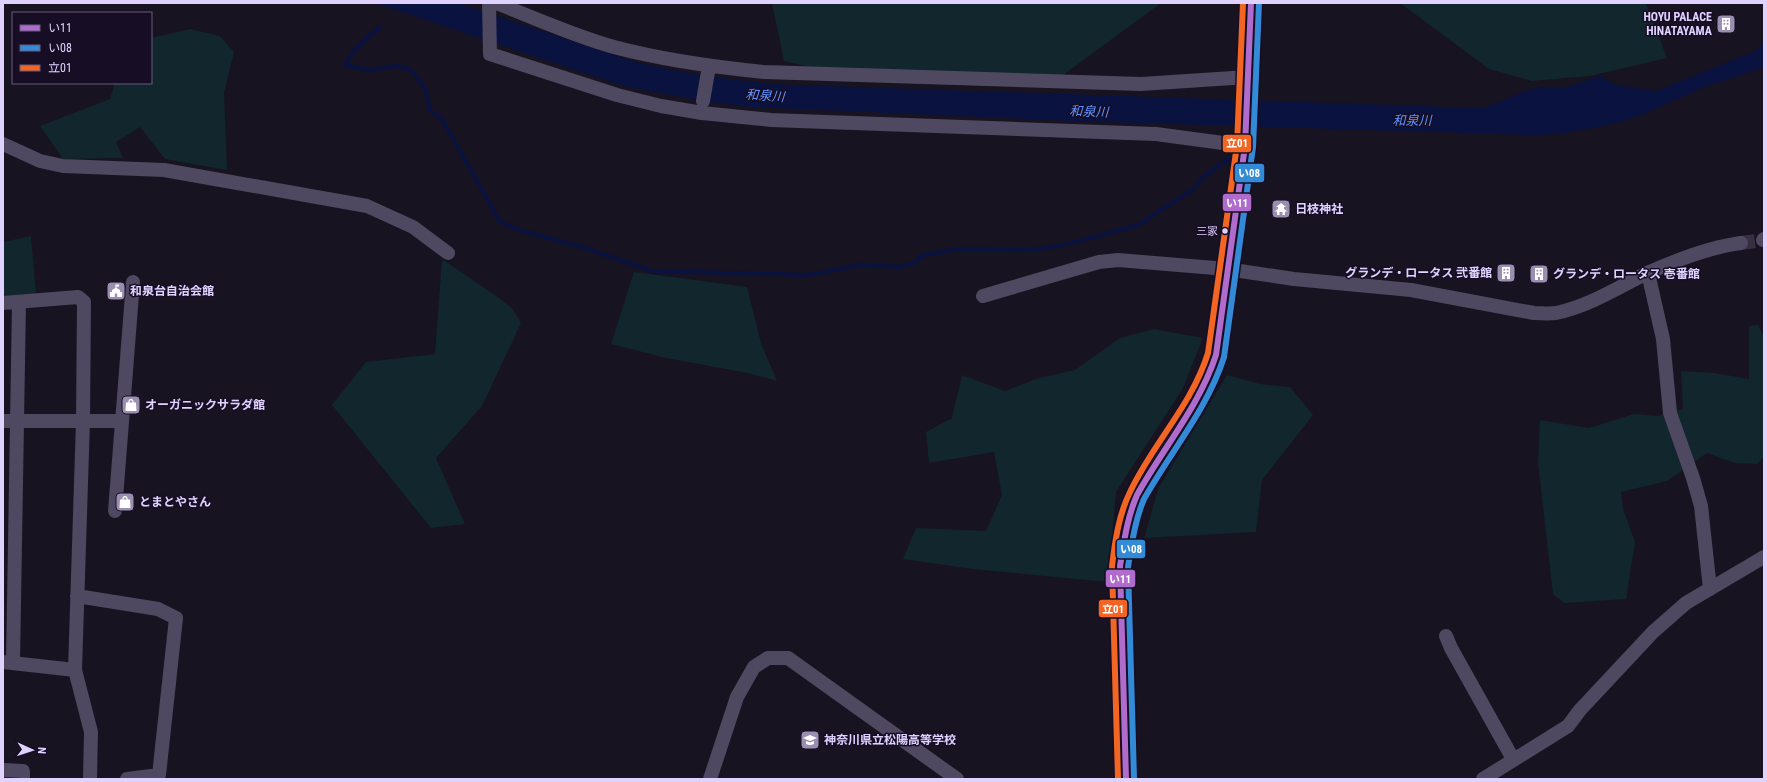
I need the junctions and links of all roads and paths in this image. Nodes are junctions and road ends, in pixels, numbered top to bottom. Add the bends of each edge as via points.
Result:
1 (1251, 3) edge
2 (491, 8) edge
3 (708, 71) junction
4 (1248, 77) junction
5 (703, 101) dead end
6 (3, 144) edge
7 (1245, 146) junction
8 (1741, 243) tunnel mouth
9 (448, 253) dead end
10 (1227, 269) junction
11 (1648, 273) junction
12 (133, 282) dead end
13 (983, 296) dead end
14 (19, 302) junction
15 (3, 304) edge
16 (3, 421) edge
17 (18, 421) junction
18 (83, 421) junction
19 (121, 421) junction
20 (115, 511) dead end
21 (1764, 557) edge
22 (1710, 590) junction
23 (77, 596) junction
24 (1446, 636) dead end
25 (8, 663) edge
26 (75, 670) junction
27 (1513, 759) junction
28 (3, 770) edge
29 (23, 779) edge
30 (90, 779) edge
31 (127, 779) edge
32 (710, 779) edge
33 (957, 779) edge
34 (1126, 779) edge
35 (1482, 779) edge

1 - 4 street
2 - 3 street via 612,46
2 - 7 street via 490,54 539,71 661,106 770,120 1156,134
3 - 4 street via 1141,84
3 - 5 street
4 - 7 street
6 - 9 street via 40,161 63,166 164,170 367,206 413,227
7 - 10 street
8 - 11 street via 1710,249
10 - 11 street via 1294,279 1411,290 1534,313 1554,313 1587,303
10 - 13 street via 1118,260 1100,262
10 - 34 street via 1216,355 1207,380 1193,407 1136,496 1128,520 1120,566
11 - 22 street via 1664,339 1670,413 1701,506
12 - 19 street
14 - 15 street
14 - 17 street
14 - 18 street via 78,297 84,302
16 - 17 street
17 - 18 street
17 - 25 street
18 - 19 street
18 - 23 street
19 - 20 street
21 - 22 street
22 - 27 street via 1686,603 1653,632 1568,726
23 - 26 street
23 - 31 street via 158,609 176,618 159,775
24 - 27 street
25 - 26 street
26 - 30 street via 91,732
27 - 35 street
28 - 29 street via 23,771
32 - 33 street via 737,696 754,667 768,658 788,658

